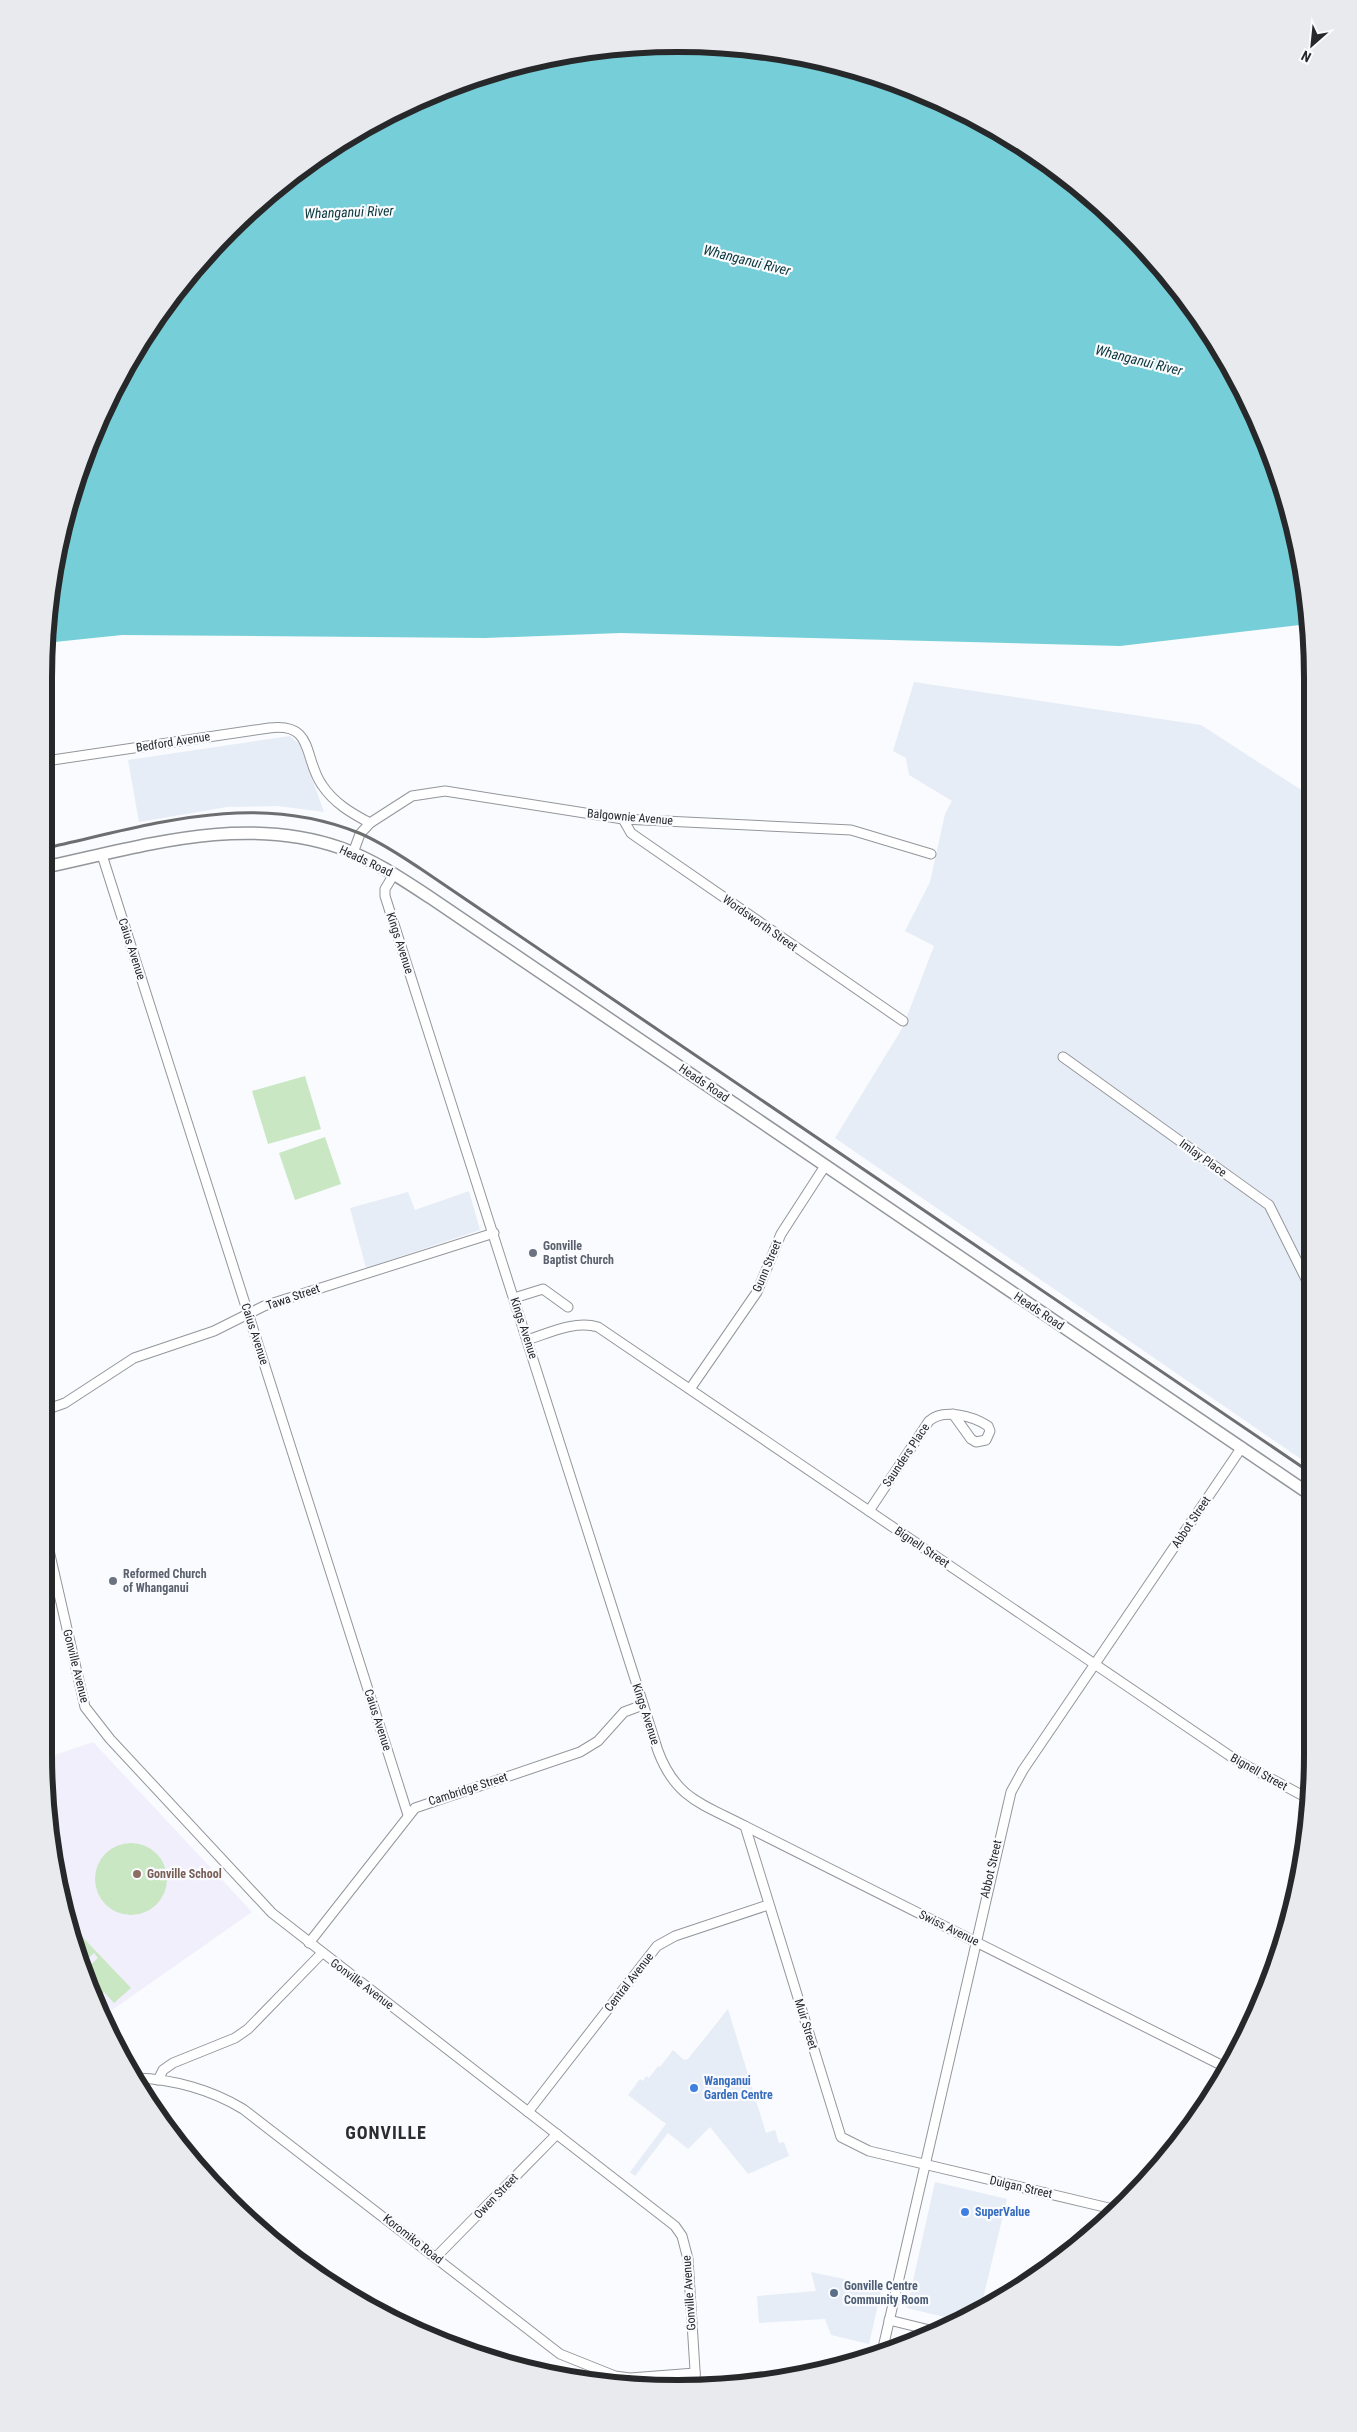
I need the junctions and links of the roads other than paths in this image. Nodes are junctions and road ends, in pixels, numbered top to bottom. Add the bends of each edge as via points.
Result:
1 (52, 761) edge
2 (623, 819) junction
3 (370, 823) junction
4 (353, 853) junction
5 (931, 854) dead end
6 (102, 855) junction
7 (52, 866) edge
8 (394, 874) junction
9 (903, 1022) dead end
10 (1063, 1057) dead end
11 (825, 1166) junction
12 (494, 1233) junction
13 (1304, 1275) edge
14 (514, 1298) junction
15 (568, 1307) dead end
16 (248, 1313) junction
17 (527, 1340) junction
18 (690, 1389) junction
19 (52, 1408) edge
20 (953, 1414) dead end
21 (1242, 1447) junction
22 (1304, 1490) edge
23 (869, 1511) junction
24 (52, 1564) edge
25 (1095, 1664) junction
26 (643, 1706) junction
27 (673, 1783) joint
28 (1303, 1796) edge
29 (408, 1814) junction
30 (745, 1826) junction
31 (768, 1905) junction
32 (975, 1941) junction
33 (309, 1943) junction
34 (322, 1953) junction
35 (1221, 2065) edge
36 (144, 2079) edge
37 (158, 2080) junction
38 (528, 2112) junction
39 (557, 2134) junction
40 (924, 2164) junction
41 (1108, 2208) edge
42 (436, 2257) junction
43 (889, 2320) junction
44 (925, 2329) edge
45 (884, 2345) edge
46 (695, 2373) junction
47 (613, 2376) edge
48 (634, 2378) edge
49 (695, 2379) edge

1 - 3 street, Bedford Avenue via 281,726 300,734 320,783 329,794
2 - 3 street, Balgownie Avenue via 445,791 412,796
2 - 5 street, Balgownie Avenue via 851,830
2 - 9 street, Wordsworth Street via 631,833
3 - 4 street, Balgownie Avenue via 360,834
4 - 6 main road, Heads Road via 294,836 250,832 195,836
4 - 8 main road, Heads Road
6 - 7 main road, Heads Road
6 - 16 street, Caius Avenue
8 - 11 main road, Heads Road
8 - 12 street, Kings Avenue via 385,896
10 - 13 street, Imlay Place via 1269,1205
11 - 18 street, Gunn Street via 780,1234 757,1292
11 - 21 main road, Heads Road
12 - 14 street, Kings Avenue
12 - 16 street, Tawa Street
14 - 15 street via 543,1289
14 - 17 street, Kings Avenue
16 - 19 street, Tawa Street via 214,1331 134,1358 65,1403
16 - 29 street, Caius Avenue
17 - 18 street, Bignell Street via 575,1325 591,1325 608,1333
17 - 26 street, Kings Avenue
18 - 23 street, Bignell Street
20 - 23 street, Saunders Place via 935,1415 929,1421
21 - 22 main road, Heads Road
21 - 25 street, Abbot Street
23 - 25 street, Bignell Street
24 - 33 street, Gonville Avenue via 80,1690 90,1715 265,1906
25 - 28 street, Bignell Street via 1236,1760
25 - 32 street, Abbot Street via 1010,1792
26 - 27 street, Kings Avenue via 664,1768
26 - 29 street, Cambridge Street via 624,1712 598,1741 580,1752 427,1803
27 - 30 street, Swiss Avenue via 689,1797
29 - 33 street, Cambridge Street
30 - 31 street, Muir Street
30 - 32 street, Swiss Avenue
31 - 38 street, Central Avenue via 675,1936 657,1946
31 - 40 street, Muir Street via 841,2137 869,2151
32 - 35 street, Swiss Avenue
32 - 40 street, Abbot Street
33 - 34 street, Gonville Avenue
34 - 37 street via 248,2029 235,2038 173,2064 163,2070
34 - 38 street, Gonville Avenue
36 - 37 street, Koromiko Road
37 - 42 street, Koromiko Road via 208,2092 243,2109
38 - 39 street, Gonville Avenue
39 - 42 street, Owen Street
39 - 46 street, Gonville Avenue via 664,2216 682,2236 688,2260
40 - 41 street, Duigan Street
40 - 43 street, Abbot Street
42 - 47 street, Koromiko Road via 560,2354
43 - 44 street
43 - 45 street, Abbot Street
46 - 48 street, Koromiko Road
46 - 49 street, Gonville Avenue

